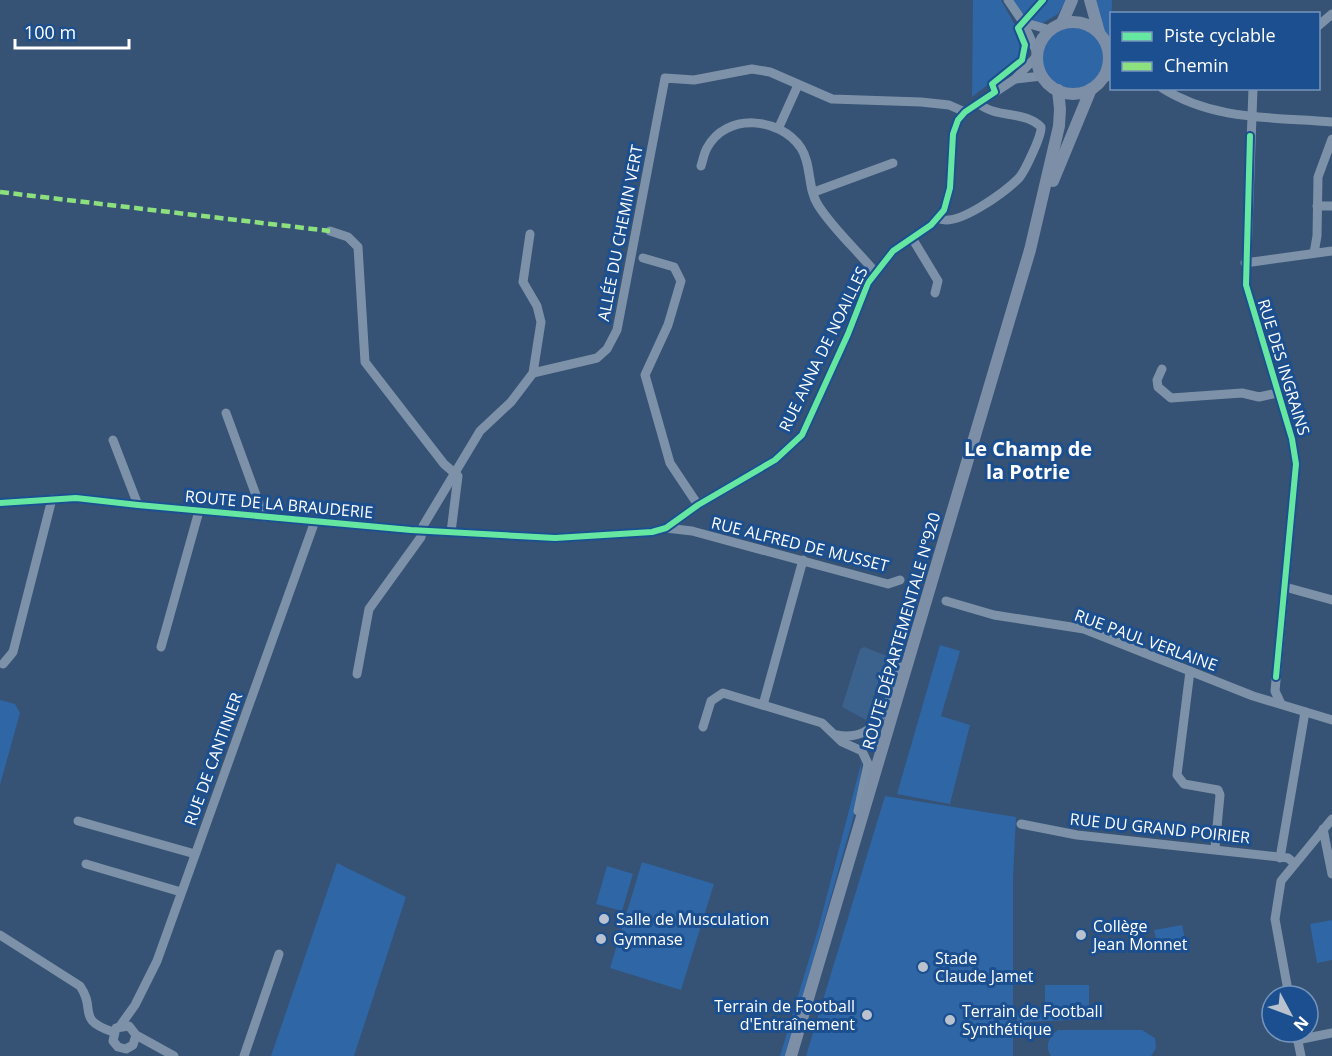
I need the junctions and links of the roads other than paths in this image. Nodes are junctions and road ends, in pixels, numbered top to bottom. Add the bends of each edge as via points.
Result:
1 (1008, 0) edge
2 (1072, 0) edge
3 (1090, 0) edge
4 (1332, 14) edge
5 (1023, 22) junction
6 (1062, 23) junction
7 (1320, 24) edge
8 (1050, 30) junction
9 (1100, 32) junction
10 (1110, 49) edge
11 (1037, 54) junction
12 (1042, 76) junction
13 (1108, 76) edge
14 (1015, 79) junction
15 (798, 85) junction
16 (1091, 89) junction
17 (1058, 90) junction
18 (1165, 90) edge
19 (1253, 90) edge
20 (978, 103) junction
21 (965, 112) junction
22 (1252, 117) junction
23 (1332, 122) edge
24 (779, 127) junction
25 (1332, 139) edge
26 (893, 163) dead end
27 (701, 166) dead end
28 (814, 192) junction
29 (1317, 206) junction
30 (1332, 206) edge
31 (938, 218) junction
32 (330, 231) dead end
33 (531, 234) dead end
34 (912, 238) junction
35 (1030, 250) junction
36 (1332, 251) edge
37 (1314, 253) junction
38 (644, 258) dead end
39 (1245, 263) junction
40 (875, 272) junction
41 (936, 293) dead end
42 (1162, 369) dead end
43 (533, 373) junction
44 (1277, 393) junction
45 (226, 413) dead end
46 (113, 440) dead end
47 (454, 473) junction
48 (52, 499) junction
49 (0, 503) edge
50 (138, 505) junction
51 (698, 505) junction
52 (435, 506) junction
53 (452, 510) junction
54 (199, 511) junction
55 (687, 513) junction
56 (264, 517) junction
57 (315, 521) junction
58 (666, 528) junction
59 (423, 530) junction
60 (692, 531) junction
61 (451, 532) junction
62 (555, 538) joint
63 (803, 560) junction
64 (900, 580) dead end
65 (1285, 587) junction
66 (1332, 600) edge
67 (946, 601) dead end
68 (923, 617) junction
69 (161, 647) dead end
70 (3, 664) dead end
71 (1190, 671) junction
72 (357, 674) dead end
73 (1281, 704) junction
74 (763, 705) junction
75 (1305, 712) junction
76 (1332, 720) edge
77 (703, 727) dead end
78 (837, 735) junction
79 (1332, 819) edge
80 (78, 821) dead end
81 (1021, 824) dead end
82 (1323, 829) junction
83 (1215, 848) junction
84 (195, 854) junction
85 (1280, 858) junction
86 (1294, 862) junction
87 (86, 864) dead end
88 (1332, 874) edge
89 (843, 884) junction
90 (182, 892) junction
91 (0, 935) edge
92 (279, 954) dead end
93 (1286, 984) edge
94 (135, 1005) junction
95 (117, 1029) junction
96 (134, 1031) junction
97 (134, 1045) junction
98 (154, 1046) junction
99 (115, 1052) edge
100 (174, 1056) edge
101 (244, 1056) edge
102 (791, 1056) edge

1 - 5 street
2 - 6 main road
3 - 9 main road
4 - 7 street
5 - 8 street
5 - 11 street
6 - 8 main road
6 - 9 main road via 1082,22
8 - 11 main road
9 - 10 main road
10 - 13 main road
11 - 12 main road
11 - 14 street
12 - 14 street
12 - 17 main road
13 - 16 main road
14 - 20 street
15 - 21 street via 832,99 921,102 950,105
15 - 24 street
15 - 43 street, ALLÉE DU CHEMIN VERT via 764,70 734,71 688,81 665,78 617,330 597,358
16 - 17 main road via 1075,94
16 - 35 main road via 1056,169
17 - 35 main road via 1059,126
18 - 22 street via 1181,101 1215,112
19 - 22 street, RUE DES INGRAINS
20 - 21 street
20 - 31 street, RUE ANNA DE NOAILLES via 996,112 1034,121 1041,127 1040,135 1022,174 998,195 954,219
21 - 31 street via 953,134 950,188
22 - 23 street
22 - 39 street, RUE DES INGRAINS
24 - 27 street via 755,123 730,128 707,147
24 - 28 street via 807,160
25 - 29 street via 1320,169
26 - 28 street
28 - 40 street via 821,209
29 - 30 street
29 - 37 street
31 - 34 street, RUE ANNA DE NOAILLES
32 - 47 street via 348,237 358,247 365,362
33 - 43 street via 524,285 542,322
34 - 40 street, RUE ANNA DE NOAILLES via 893,251
34 - 41 street via 938,281
35 - 68 main road, ROUTE DÉPARTEMENTALE N°920
36 - 37 street
37 - 39 street
38 - 51 street via 674,267 681,281 668,325 645,375 670,463
39 - 44 street, RUE DES INGRAINS via 1251,310
40 - 51 street, RUE ANNA DE NOAILLES via 802,435 775,460
42 - 44 street via 1158,387 1171,398 1242,393 1259,397
43 - 47 street via 511,402 480,431
44 - 65 street, RUE DES INGRAINS via 1296,464
45 - 56 street
46 - 50 street
47 - 52 street
47 - 53 street via 459,479
48 - 49 street, ROUTE DE LA BRAUDERIE
48 - 50 street, ROUTE DE LA BRAUDERIE via 103,499
48 - 70 street via 13,652
50 - 54 street, ROUTE DE LA BRAUDERIE
51 - 55 street, RUE ANNA DE NOAILLES
52 - 53 street via 442,502
52 - 59 street
53 - 61 street
54 - 56 street, ROUTE DE LA BRAUDERIE
54 - 69 street
55 - 58 street, RUE ANNA DE NOAILLES
55 - 60 street, RUE ALFRED DE MUSSET
56 - 57 street, ROUTE DE LA BRAUDERIE
57 - 59 street, ROUTE DE LA BRAUDERIE
57 - 84 street, RUE DE CANTINIER
58 - 60 street, RUE ALFRED DE MUSSET
58 - 62 street, RUE ALFRED DE MUSSET
59 - 61 street, ROUTE DE LA BRAUDERIE
59 - 72 street via 369,609
60 - 63 street, RUE ALFRED DE MUSSET
61 - 62 street, ROUTE DE LA BRAUDERIE
63 - 64 street, RUE ALFRED DE MUSSET via 888,584
63 - 74 street
65 - 66 street
65 - 73 street, RUE DES INGRAINS via 1275,691
67 - 71 street, RUE PAUL VERLAINE via 994,615 1075,627
68 - 78 street via 879,721 859,735
68 - 89 main road, ROUTE DÉPARTEMENTALE N°920
71 - 73 street, RUE PAUL VERLAINE
71 - 83 street via 1177,775 1184,784 1218,790
73 - 75 street, RUE PAUL VERLAINE
74 - 77 street via 718,694 711,701
74 - 78 street via 822,723
75 - 76 street, RUE PAUL VERLAINE
75 - 85 street
78 - 89 street via 862,752 868,764
79 - 82 street
80 - 84 street
81 - 83 street, RUE DU GRAND POIRIER via 1077,835
82 - 86 street
82 - 88 street
83 - 85 street, RUE DU GRAND POIRIER
84 - 90 street, RUE DE CANTINIER
85 - 86 street, RUE DU GRAND POIRIER
86 - 93 street via 1281,881 1275,919
87 - 90 street
89 - 102 main road, ROUTE DÉPARTEMENTALE N°920
90 - 94 street, RUE DE CANTINIER via 157,961
91 - 95 street via 80,986 94,1024
92 - 101 street
94 - 95 street, RUE DE CANTINIER
94 - 96 street, RUE DE CANTINIER
95 - 96 street
95 - 99 street
96 - 97 street, RUE DE CANTINIER
96 - 98 street
97 - 98 street
97 - 99 street
98 - 100 street

